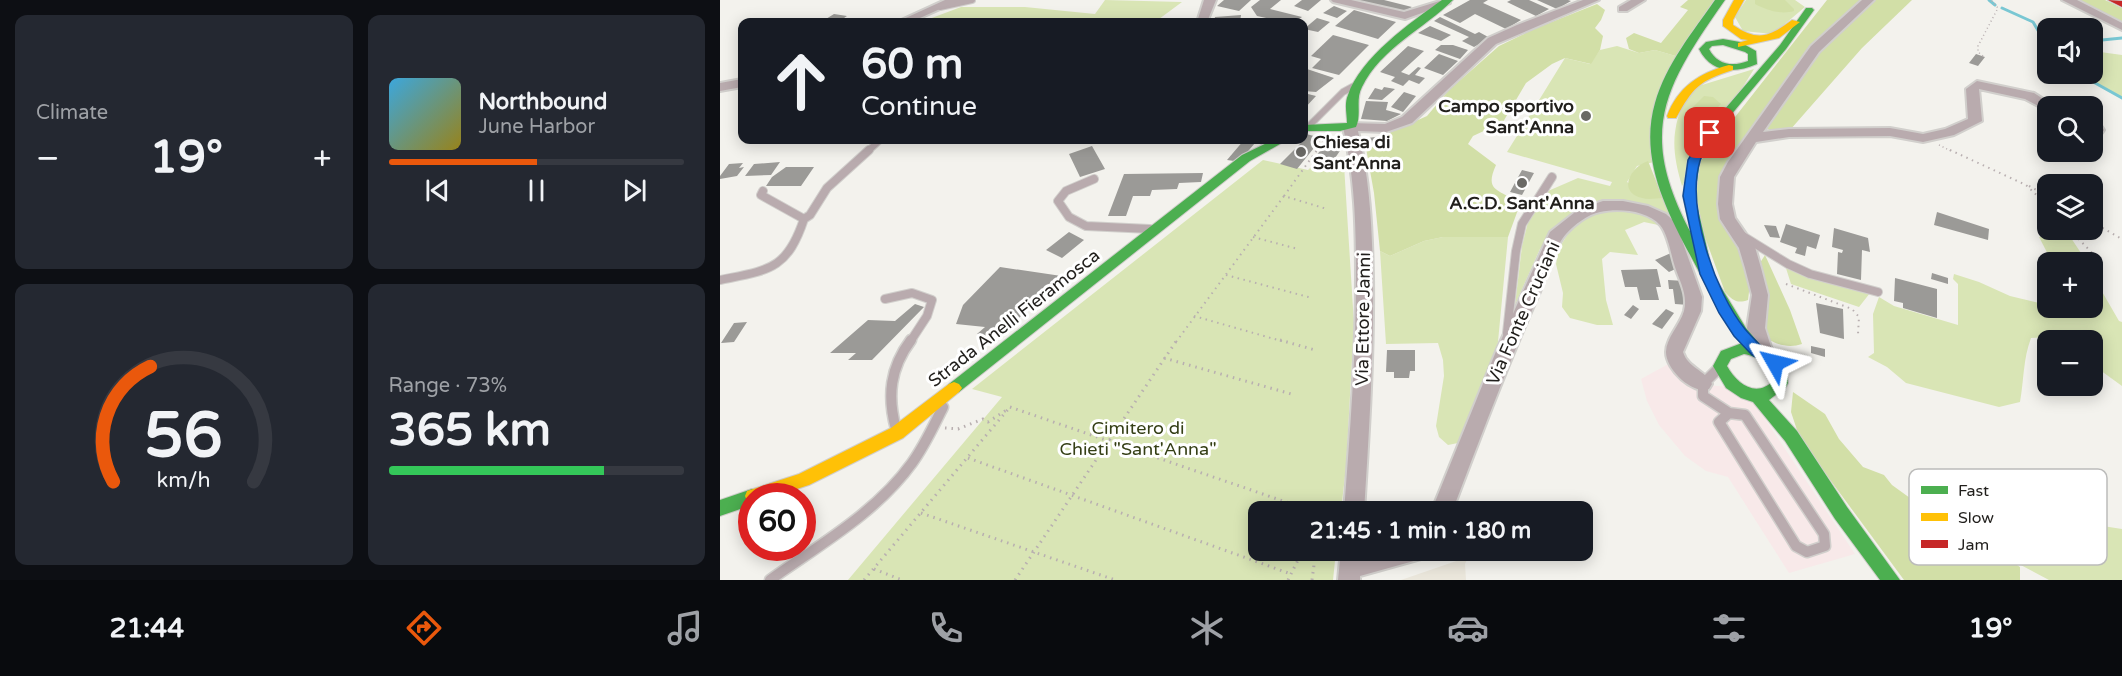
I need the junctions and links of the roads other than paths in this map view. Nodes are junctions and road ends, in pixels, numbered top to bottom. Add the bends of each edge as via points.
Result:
1 (954, 0) edge
2 (972, 0) edge
3 (1210, 0) edge
4 (1337, 0) edge
5 (1593, 0) edge
6 (1639, 0) edge
7 (1720, 0) edge
8 (1737, 0) edge
9 (1868, 0) edge
10 (2068, 0) edge
11 (2113, 0) edge
12 (1446, 1) edge
13 (2122, 3) edge
14 (1813, 5) edge
15 (938, 7) junction
16 (1623, 9) dead end
17 (912, 18) edge
18 (1203, 18) edge
19 (1704, 25) junction
20 (2122, 27) edge
21 (1790, 37) junction
22 (1768, 39) junction
23 (1724, 41) junction
24 (1741, 45) junction
25 (1707, 50) junction
26 (1750, 61) junction
27 (1729, 68) junction
28 (1675, 72) junction
29 (1756, 79) junction
30 (738, 84) edge
31 (1358, 84) junction
32 (720, 87) edge
33 (2037, 101) edge
34 (1308, 126) edge
35 (1308, 127) edge
36 (1350, 127) junction
37 (1671, 130) dead end
38 (1753, 138) junction
39 (876, 144) edge
40 (1273, 144) edge
41 (1673, 161) dead end
42 (1552, 177) dead end
43 (1094, 179) dead end
44 (763, 191) dead end
45 (804, 219) junction
46 (1155, 229) junction
47 (1737, 233) junction
48 (720, 280) edge
49 (1710, 280) junction
50 (1878, 292) dead end
51 (885, 299) dead end
52 (1758, 306) junction
53 (1724, 309) junction
54 (1506, 348) junction
55 (1732, 350) junction
56 (1761, 353) junction
57 (1720, 366) junction
58 (1725, 380) junction
59 (1703, 384) junction
60 (1778, 388) junction
61 (951, 390) junction
62 (1757, 396) junction
63 (1729, 413) junction
64 (897, 433) junction
65 (1791, 436) junction
66 (794, 483) edge
67 (1355, 501) edge
68 (1445, 501) edge
69 (738, 502) edge
70 (720, 508) edge
71 (1373, 561) edge
72 (1351, 566) edge
73 (770, 580) edge
74 (1891, 580) edge

1 - 15 street
2 - 15 lane
3 - 18 street
4 - 12 street via 1405,16
5 - 36 street via 1492,41 1407,120 1386,128
6 - 16 street
7 - 19 main road
8 - 22 main road via 1728,26 1744,37
8 - 23 main road via 1718,25
9 - 38 street via 1815,49
10 - 20 street
11 - 13 main road
12 - 31 main road via 1382,56
14 - 21 main road
14 - 22 main road via 1784,32
15 - 17 street
19 - 25 main road
19 - 28 main road
21 - 26 main road
21 - 29 main road
22 - 24 main road
23 - 24 main road
23 - 25 main road
24 - 26 main road via 1750,50
25 - 27 main road via 1712,62
25 - 28 main road
26 - 27 main road
26 - 29 main road
27 - 37 main road via 1703,76 1684,89 1675,106
28 - 49 main road via 1657,117 1659,165 1680,224
29 - 49 main road via 1710,133 1691,172 1689,196
30 - 32 street
31 - 34 lane
31 - 36 main road via 1351,101 1354,123
33 - 38 street via 1977,85 1972,89 1975,121 1949,132 1923,138 1890,132 1789,133
35 - 36 main road
36 - 67 street, Via Ettore Janni via 1359,164 1364,220 1365,343
38 - 47 street via 1727,177 1725,204
39 - 45 lane via 827,188
40 - 46 main road, Strada Anelli Fieramosca via 1246,158
41 - 49 main road via 1676,184
42 - 54 lane via 1522,224
43 - 46 lane via 1066,191 1058,201 1069,217 1086,226
44 - 45 lane via 761,195
45 - 48 lane via 796,243 780,263
46 - 61 main road, Strada Anelli Fieramosca
47 - 50 lane via 1810,274
47 - 52 street via 1747,247 1760,295
49 - 52 street via 1740,309 1749,311
49 - 53 main road
51 - 64 lane via 912,293 932,300 929,316 899,358 889,397
52 - 56 street via 1756,328
53 - 55 main road
53 - 56 main road via 1739,332
54 - 59 street, Via Fonte Cruciani via 1558,232 1593,208 1645,210 1661,216 1672,229 1695,310 1678,337 1675,357 1685,372
54 - 68 street, Via Fonte Cruciani
55 - 56 main road via 1744,348
55 - 57 main road via 1724,355
56 - 60 main road via 1779,369
57 - 58 main road
57 - 59 lane
58 - 59 lane
58 - 62 main road via 1739,391
59 - 63 lane via 1703,396
60 - 62 main road
60 - 65 main road via 1778,406
61 - 64 main road, Strada Anelli Fieramosca
61 - 73 lane via 925,445 898,479 860,515
62 - 65 main road
63 - 63 lane via 1719,422 1796,546 1807,552 1825,546 1824,534 1745,415
64 - 66 main road, Strada Anelli Fieramosca
65 - 74 main road
69 - 70 main road, Strada Anelli Fieramosca
71 - 72 street

